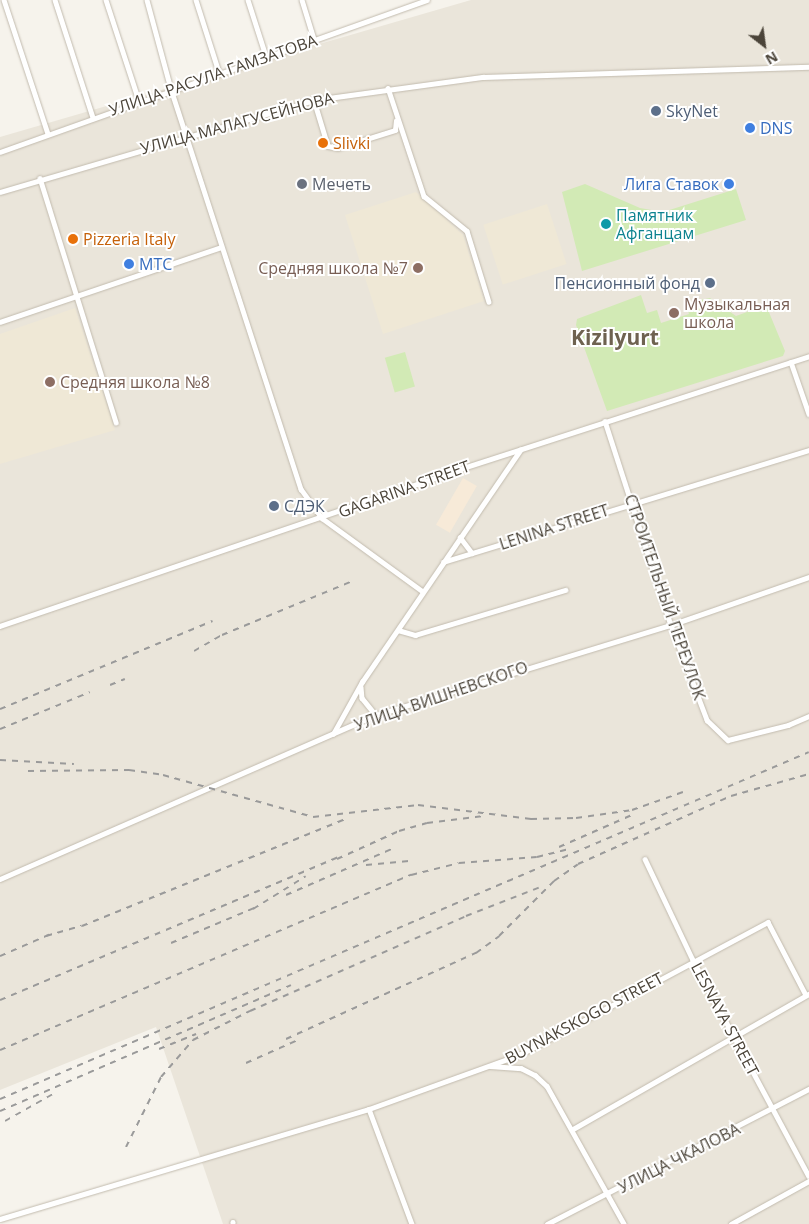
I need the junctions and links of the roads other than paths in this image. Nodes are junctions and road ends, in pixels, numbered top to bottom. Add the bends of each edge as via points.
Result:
1 (4, 0) edge
2 (55, 0) edge
3 (106, 0) edge
4 (147, 0) edge
5 (196, 0) edge
6 (248, 0) edge
7 (302, 0) edge
8 (427, 0) edge
9 (314, 39) junction
10 (266, 56) junction
11 (809, 68) edge
12 (219, 72) junction
13 (388, 88) junction
14 (171, 89) junction
15 (314, 100) junction
16 (138, 101) junction
17 (396, 117) junction
18 (93, 118) junction
19 (48, 134) junction
20 (186, 135) junction
21 (0, 144) edge
22 (1, 151) edge
23 (40, 178) junction
24 (0, 192) edge
25 (221, 247) junction
26 (76, 296) junction
27 (489, 302) dead end
28 (0, 322) edge
29 (809, 356) edge
30 (791, 362) junction
31 (809, 414) edge
32 (605, 421) junction
33 (116, 422) dead end
34 (521, 449) junction
35 (809, 450) edge
36 (632, 502) junction
37 (322, 518) junction
38 (460, 537) junction
39 (472, 553) junction
40 (443, 562) junction
41 (809, 577) edge
42 (565, 590) dead end
43 (422, 591) junction
44 (671, 625) junction
45 (0, 626) edge
46 (398, 630) junction
47 (362, 682) junction
48 (376, 715) junction
49 (809, 716) edge
50 (333, 734) junction
51 (645, 859) dead end
52 (0, 879) edge
53 (693, 960) junction
54 (807, 994) edge
55 (735, 1037) junction
56 (489, 1066) junction
57 (809, 1089) edge
58 (369, 1108) junction
59 (773, 1109) junction
60 (573, 1129) junction
61 (809, 1176) edge
62 (809, 1181) edge
63 (609, 1194) junction
64 (0, 1219) edge
65 (412, 1224) edge
66 (547, 1224) edge
67 (624, 1224) edge
68 (731, 1224) edge

1 - 19 street
2 - 18 street
3 - 16 street
4 - 14 street
5 - 12 street
6 - 10 street
7 - 9 street
8 - 9 street, УЛИЦА РАСУЛА ГАМЗАТОВА
9 - 10 street, УЛИЦА РАСУЛА ГАМЗАТОВА
10 - 12 street, УЛИЦА РАСУЛА ГАМЗАТОВА
11 - 13 street, УЛИЦА МАЛАГУСЕЙНОВА via 483,77
12 - 14 street, УЛИЦА РАСУЛА ГАМЗАТОВА
13 - 15 street, УЛИЦА МАЛАГУСЕЙНОВА
13 - 17 street
14 - 16 street, УЛИЦА РАСУЛА ГАМЗАТОВА
14 - 20 street
15 - 17 street via 328,146 338,148 395,130
15 - 20 street, УЛИЦА МАЛАГУСЕЙНОВА
16 - 18 street, УЛИЦА РАСУЛА ГАМЗАТОВА
17 - 27 street via 424,196 467,232
18 - 19 street, УЛИЦА РАСУЛА ГАМЗАТОВА
19 - 22 street, УЛИЦА РАСУЛА ГАМЗАТОВА
20 - 23 street, УЛИЦА МАЛАГУСЕЙНОВА
20 - 25 street
21 - 22 street
23 - 24 street, УЛИЦА МАЛАГУСЕЙНОВА
23 - 26 street
25 - 26 street
25 - 37 street via 292,469
26 - 28 street
26 - 33 street
29 - 30 street, GAGARINA STREET
30 - 31 street
30 - 32 street, GAGARINA STREET
32 - 34 street, GAGARINA STREET
32 - 36 street, СТРОИТЕЛЬНЫЙ ПЕРЕУЛОК
34 - 37 street, GAGARINA STREET
34 - 38 street
35 - 36 street, LENINA STREET
36 - 39 street, LENINA STREET
36 - 44 street, СТРОИТЕЛЬНЫЙ ПЕРЕУЛОК
37 - 43 street
37 - 45 street, GAGARINA STREET
38 - 39 street
38 - 40 street
39 - 40 street, LENINA STREET
40 - 43 street
41 - 44 street, УЛИЦА ВИШНЕВСКОГО
42 - 46 street via 415,635
43 - 46 street
44 - 48 street, УЛИЦА ВИШНЕВСКОГО
44 - 49 street, СТРОИТЕЛЬНЫЙ ПЕРЕУЛОК via 707,720 716,733 728,740 740,739
46 - 47 street
47 - 48 street via 362,698
47 - 50 street
48 - 50 street, УЛИЦА ВИШНЕВСКОГО
50 - 52 street, УЛИЦА ВИШНЕВСКОГО
51 - 53 street, LESNAYA STREET
53 - 54 street, BUYNAKSKOGO STREET via 768,922
53 - 55 street, LESNAYA STREET
53 - 56 street, BUYNAKSKOGO STREET via 520,1055
54 - 55 street
55 - 59 street, LESNAYA STREET
55 - 60 street
56 - 58 street, BUYNAKSKOGO STREET
56 - 60 street via 521,1068 536,1075 556,1099
57 - 59 street, УЛИЦА ЧКАЛОВА
58 - 64 street, BUYNAKSKOGO STREET
58 - 65 street
59 - 61 street, LESNAYA STREET
59 - 63 street, УЛИЦА ЧКАЛОВА
60 - 63 street
62 - 68 street
63 - 66 street, УЛИЦА ЧКАЛОВА
63 - 67 street

